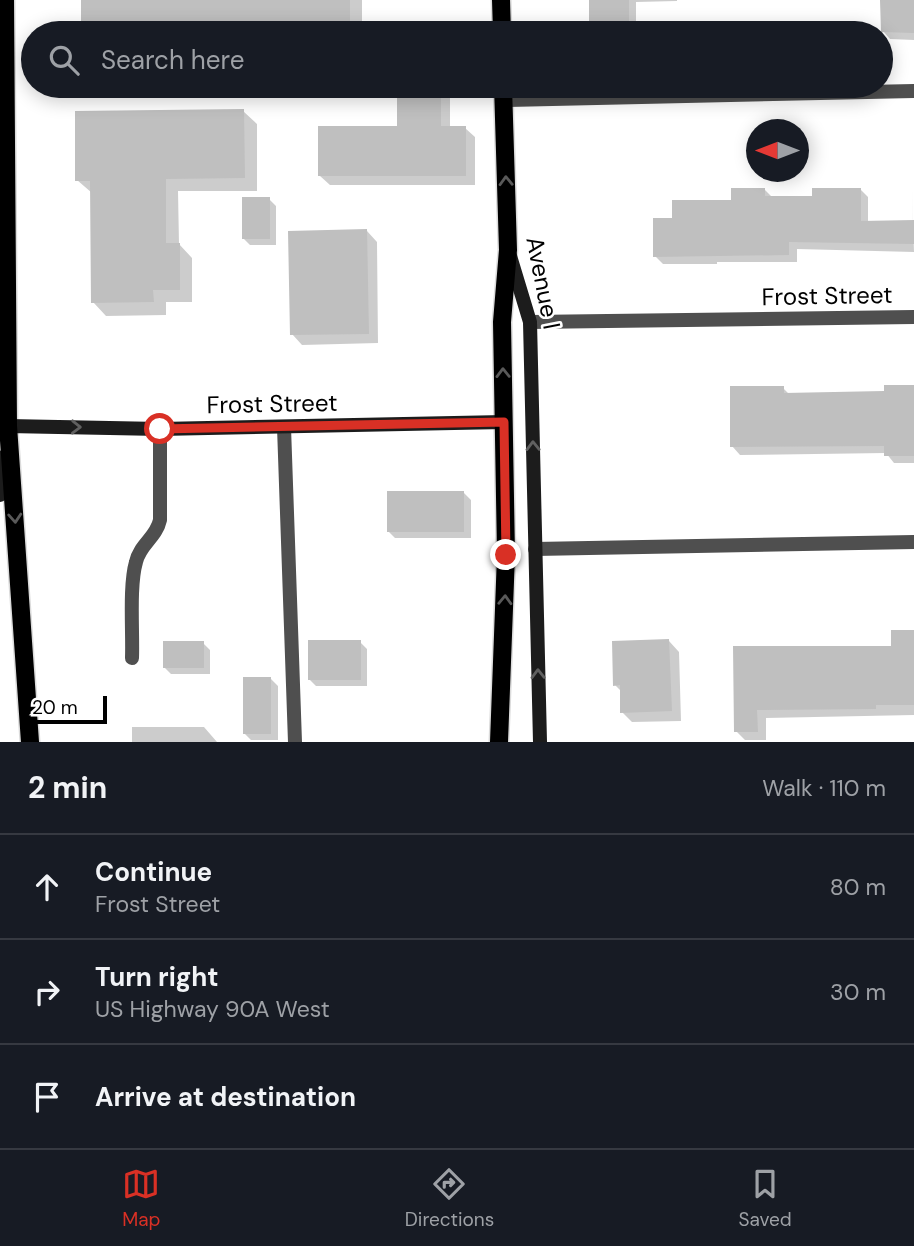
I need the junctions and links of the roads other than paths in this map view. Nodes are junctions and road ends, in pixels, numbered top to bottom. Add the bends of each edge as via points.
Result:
1 (5, 0) edge
2 (501, 0) edge
3 (502, 21) edge
4 (893, 92) edge
5 (914, 92) edge
6 (503, 98) edge
7 (508, 250) junction
8 (914, 317) edge
9 (530, 323) junction
10 (504, 422) junction
11 (4, 426) edge
12 (285, 427) junction
13 (160, 429) junction
14 (0, 495) edge
15 (914, 542) edge
16 (535, 549) junction
17 (132, 658) dead end
18 (30, 742) edge
19 (295, 742) edge
20 (499, 742) edge
21 (540, 742) edge

1 - 11 main road
2 - 3 main road
4 - 5 street
7 -> 6 main road, Avenue I
7 - 9 main road, Avenue I
10 -> 7 main road via 502,322
8 - 9 street, Frost Street
16 -> 9 main road, Avenue I
10 - 12 main road, Frost Street
20 -> 10 main road via 506,555
11 -> 13 main road, Frost Street
11 - 14 main road
11 -> 18 main road
12 - 13 main road, Frost Street
12 - 19 street
13 - 17 street via 160,520 157,534 143,546 135,563
15 - 16 street
21 -> 16 main road, Avenue I

